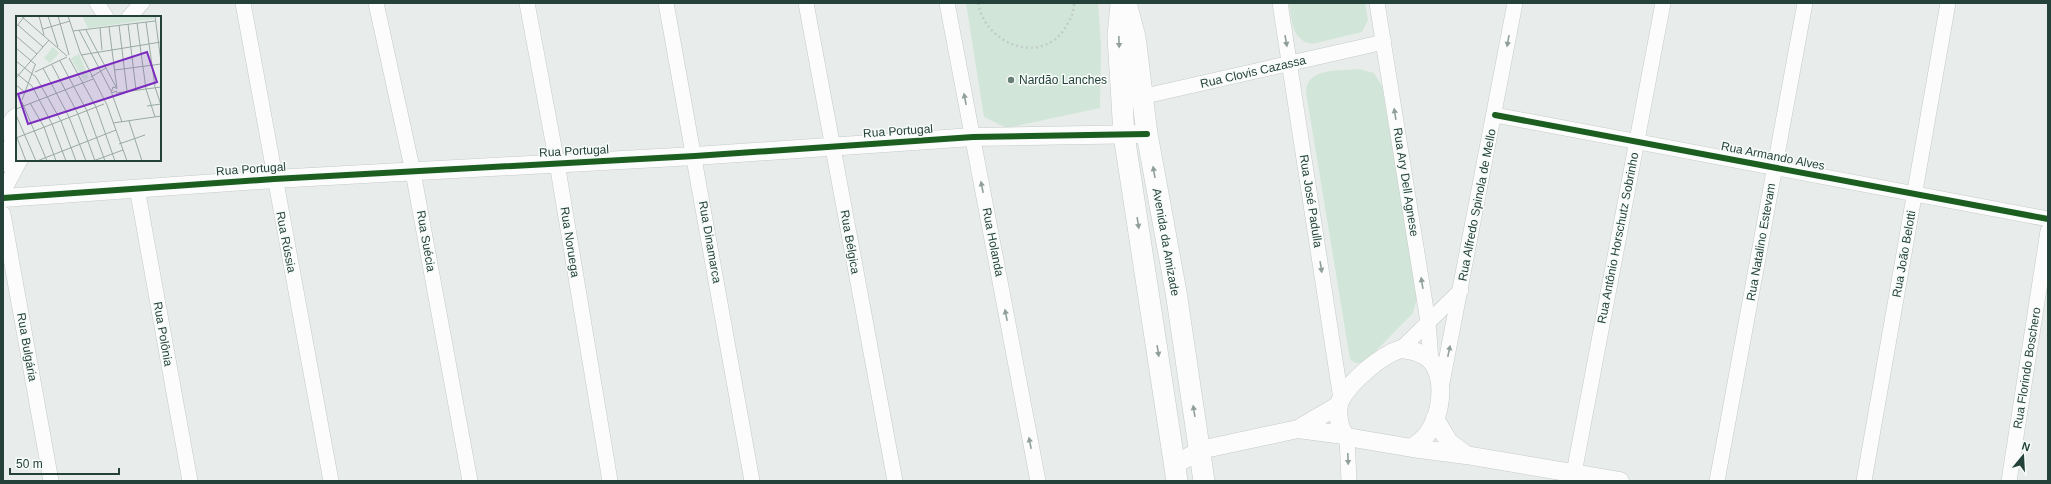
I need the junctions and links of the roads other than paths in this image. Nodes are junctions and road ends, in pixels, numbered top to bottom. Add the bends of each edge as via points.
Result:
1 (97, 3) edge
2 (142, 3) edge
3 (243, 3) edge
4 (376, 3) edge
5 (527, 3) edge
6 (666, 3) edge
7 (806, 3) edge
8 (947, 3) edge
9 (1121, 3) edge
10 (1126, 3) edge
11 (1280, 3) edge
12 (1377, 3) edge
13 (1515, 3) edge
14 (1663, 3) edge
15 (1805, 3) edge
16 (1948, 3) edge
17 (105, 16) edge
18 (130, 16) edge
19 (1384, 42) junction
20 (1290, 63) junction
21 (1143, 98) junction
22 (1122, 101) junction
23 (3, 109) edge
24 (1495, 115) junction
25 (13, 127) edge
26 (1147, 134) junction
27 (1124, 135) junction
28 (973, 137) junction
29 (1636, 142) junction
30 (832, 146) junction
31 (694, 156) junction
32 (19, 161) edge
33 (557, 163) junction
34 (3, 164) edge
35 (1774, 168) junction
36 (413, 172) junction
37 (274, 178) junction
38 (137, 188) junction
39 (3, 192) edge
40 (1915, 194) junction
41 (3, 198) edge
42 (3, 214) edge
43 (2048, 219) edge
44 (2048, 230) edge
45 (1461, 290) junction
46 (1428, 322) junction
47 (1401, 349) junction
48 (1431, 361) junction
49 (1441, 389) junction
50 (1340, 402) junction
51 (1435, 419) junction
52 (1298, 429) junction
53 (1346, 436) junction
54 (1412, 448) junction
55 (1200, 450) junction
56 (1466, 455) junction
57 (1176, 473) edge
58 (1574, 473) junction
59 (51, 481) edge
60 (190, 481) edge
61 (331, 481) edge
62 (470, 481) edge
63 (610, 481) edge
64 (752, 481) edge
65 (894, 481) edge
66 (1038, 481) edge
67 (1204, 481) edge
68 (1349, 481) edge
69 (1620, 481) edge
70 (1716, 481) edge
71 (1864, 481) edge
72 (2009, 481) edge

1 - 17 street
2 - 18 street
3 - 37 street, Rua Rússia
4 - 36 street, Rua Suécia
5 - 33 street, Rua Noruega
6 - 31 street, Rua Dinamarca
7 - 30 street, Rua Bélgica
28 -> 8 street, Rua Holanda
9 -> 22 main road, Avenida da Amizade via 1118,36
10 - 21 main road, Avenida da Amizade via 1135,37
11 -> 20 street, Rua José Padulla
12 - 19 street, Rua Ary Dell Agnese
13 -> 24 street, Rua Alfredo Spinola de Mello
14 - 29 street, Rua Antônio Horschutz Sobrinho
15 - 35 street, Rua Natalino Estevam
16 - 40 street, Rua João Belotti
19 - 20 street, Rua Clovis Cazassa
46 -> 19 street, Rua Ary Dell Agnese
20 - 21 street, Rua Clovis Cazassa
20 -> 50 street, Rua José Padulla
21 - 22 street, Rua Clovis Cazassa
21 - 26 main road, Avenida da Amizade
22 - 27 main road, Avenida da Amizade
23 - 25 street
24 - 29 street, Rua Armando Alves
24 - 45 street, Rua Alfredo Spinola de Mello
25 - 34 street
26 - 27 street, Rua Portugal
55 -> 26 main road, Avenida da Amizade via 1176,292
27 - 28 street, Rua Portugal
27 -> 57 main road, Avenida da Amizade
28 - 30 street, Rua Portugal
66 -> 28 street, Rua Holanda
29 - 35 street, Rua Armando Alves
29 - 58 street, Rua Antônio Horschutz Sobrinho
30 - 31 street, Rua Portugal
30 - 65 street, Rua Bélgica
31 - 33 street, Rua Portugal
31 - 64 street, Rua Dinamarca
32 - 39 street
33 - 36 street, Rua Portugal
33 - 63 street, Rua Noruega
35 - 40 street, Rua Armando Alves
35 - 70 street, Rua Natalino Estevam
36 - 37 street, Rua Portugal
36 - 62 street, Rua Suécia
37 - 38 street, Rua Portugal
37 - 61 street, Rua Rússia
38 - 41 street, Rua Portugal
38 - 60 street, Rua Polônia
40 - 43 street, Rua Armando Alves
40 - 71 street, Rua João Belotti
42 - 59 street, Rua Bulgária
44 - 72 street, Rua Florindo Boschero
45 - 46 street, Rua Alfredo Spinola de Mello
49 -> 45 street, Rua Alfredo Spinola de Mello
46 - 47 street, Rua Alfredo Spinola de Mello
46 - 48 street, Rua Ary Dell Agnese
47 - 48 street via 1416,352
47 - 50 street via 1382,358 1348,390
48 - 49 street
49 - 51 street
50 - 52 street
50 - 53 street via 1338,418
51 - 54 street via 1429,432
51 - 56 street via 1449,442
52 - 53 street
52 - 55 street
53 - 54 street
53 -> 68 street
54 - 56 street
55 - 57 street
55 - 67 main road, Avenida da Amizade
56 - 58 street
58 - 69 street

